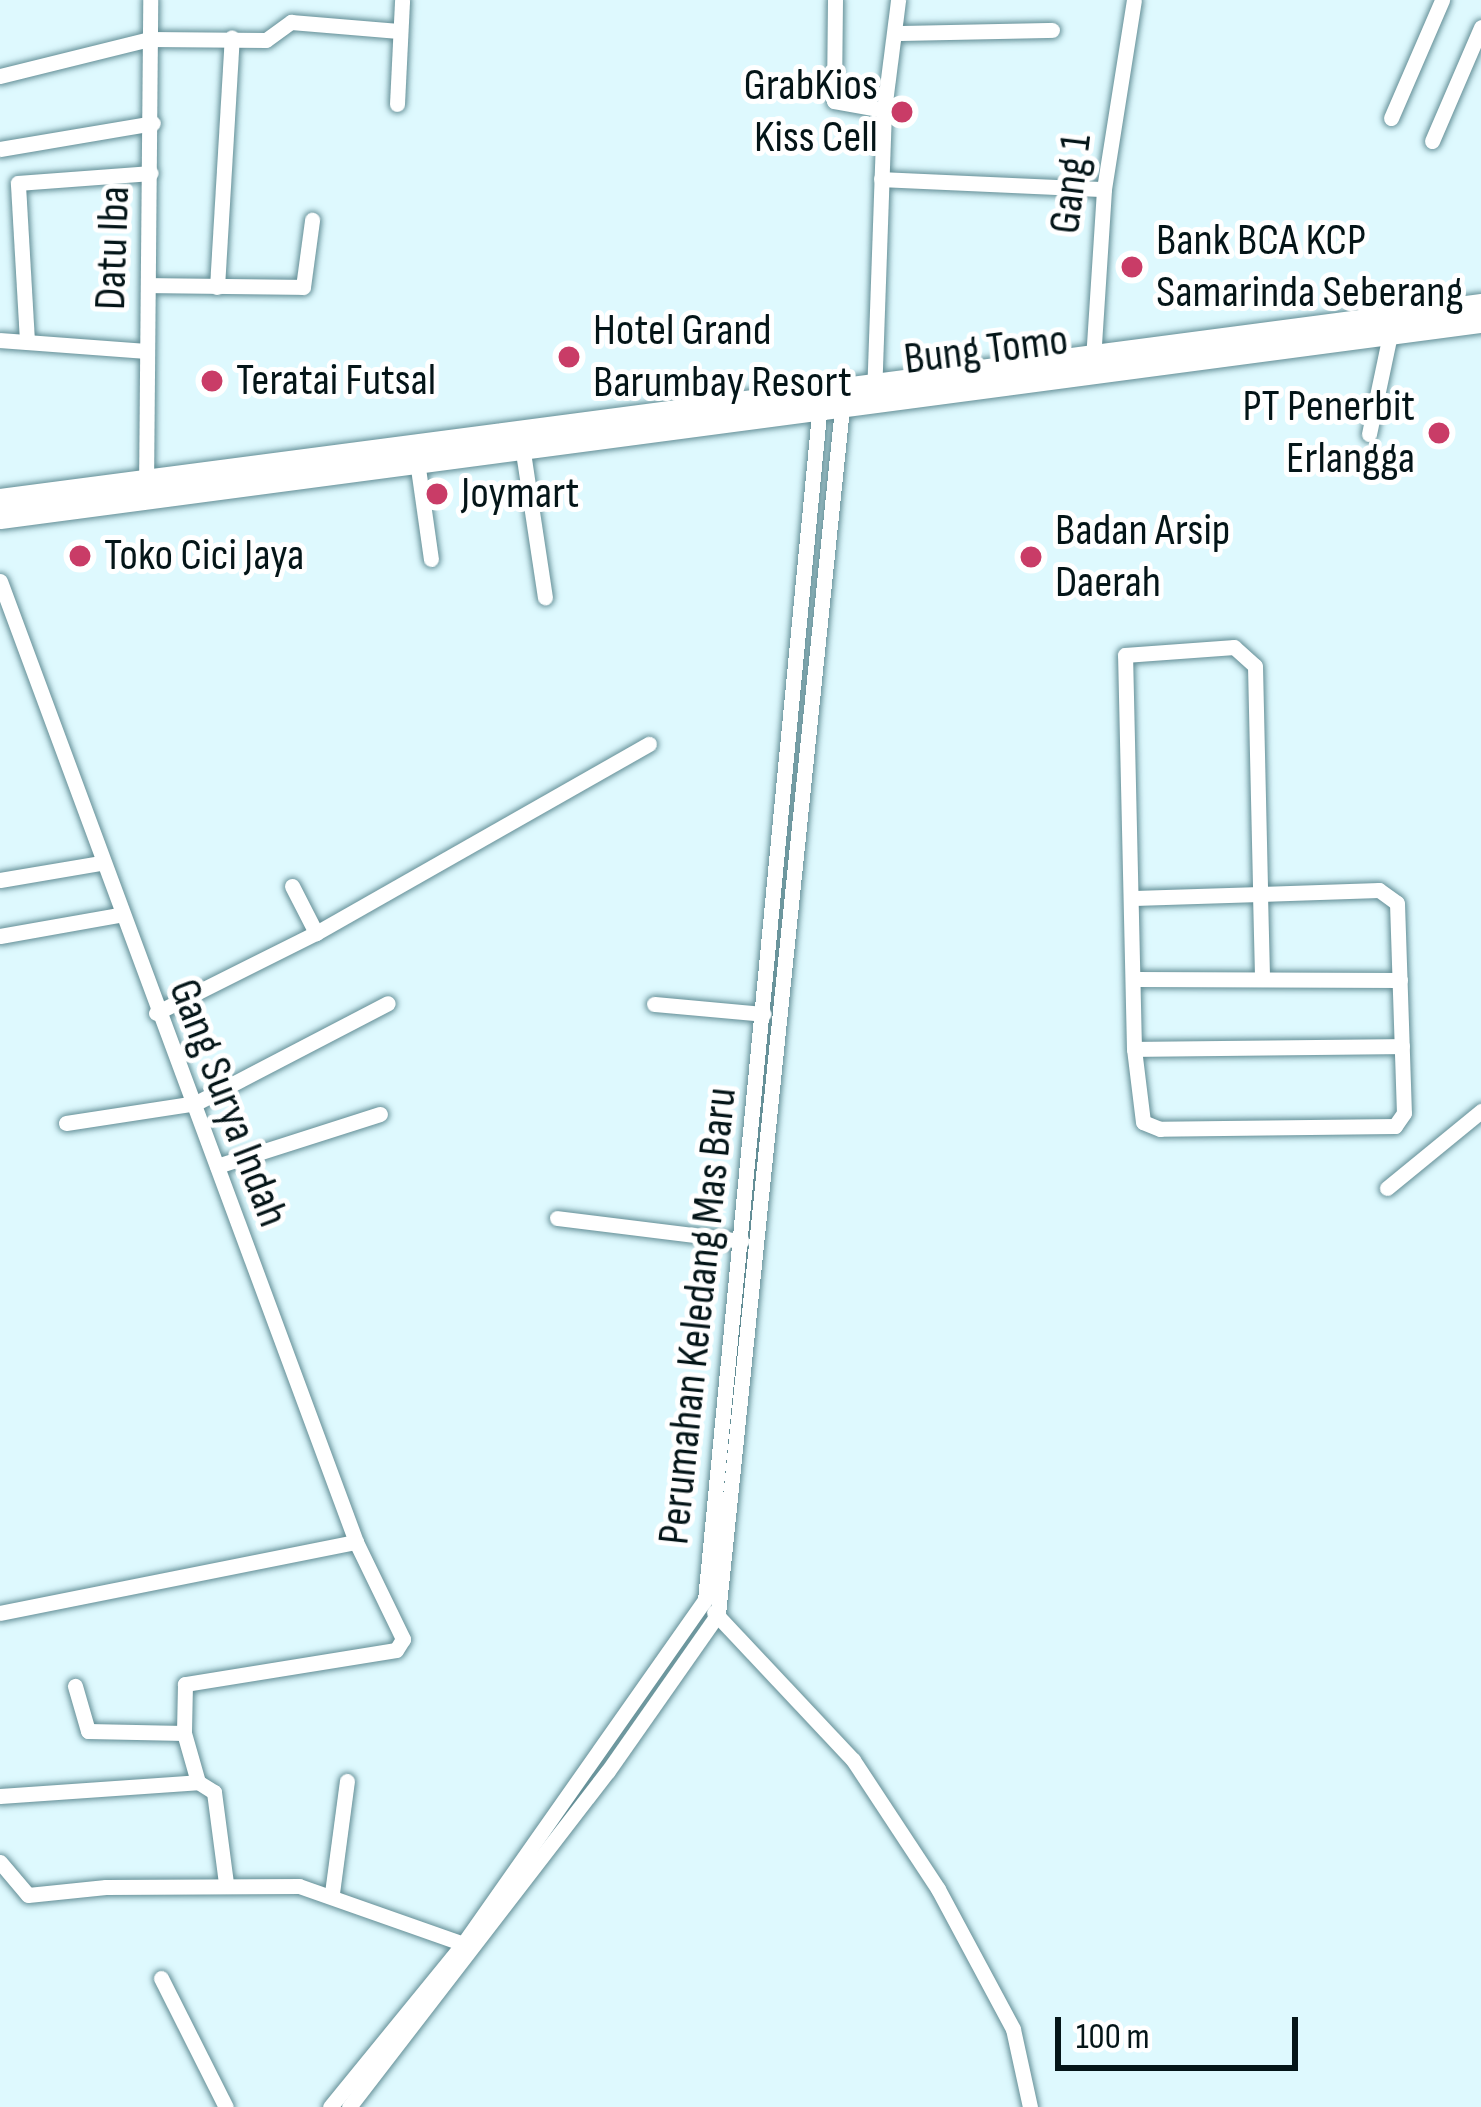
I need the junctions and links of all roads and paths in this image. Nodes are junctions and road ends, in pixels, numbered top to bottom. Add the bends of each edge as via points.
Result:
1 (150, 0) edge
2 (402, 0) edge
3 (835, 0) edge
4 (898, 0) edge
5 (1134, 0) edge
6 (1442, 0) edge
7 (1481, 27) edge
8 (1052, 30) dead end
9 (399, 31) junction
10 (896, 33) junction
11 (232, 37) junction
12 (149, 39) junction
13 (0, 76) edge
14 (397, 104) dead end
15 (884, 110) junction
16 (1390, 118) dead end
17 (153, 123) junction
18 (1432, 141) dead end
19 (0, 149) edge
20 (151, 172) junction
21 (881, 179) junction
22 (1104, 189) junction
23 (312, 220) dead end
24 (149, 285) junction
25 (217, 287) junction
26 (1476, 313) edge
27 (1390, 334) junction
28 (0, 340) edge
29 (27, 341) junction
30 (146, 351) junction
31 (1092, 367) junction
32 (874, 395) junction
33 (831, 401) junction
34 (495, 431) junction
35 (588, 432) junction
36 (1369, 434) dead end
37 (523, 452) junction
38 (498, 454) junction
39 (417, 460) junction
40 (241, 478) junction
41 (146, 489) junction
42 (0, 500) edge
43 (0, 518) edge
44 (431, 559) dead end
45 (0, 581) edge
46 (545, 597) dead end
47 (649, 744) dead end
48 (100, 863) junction
49 (0, 880) edge
50 (292, 886) dead end
51 (1260, 893) junction
52 (1134, 898) junction
53 (119, 915) junction
54 (316, 933) junction
55 (0, 936) edge
56 (1262, 978) junction
57 (1134, 979) junction
58 (1400, 980) junction
59 (766, 994) junction
60 (784, 995) junction
61 (388, 1003) dead end
62 (654, 1004) dead end
63 (156, 1013) junction
64 (764, 1015) junction
65 (1402, 1046) junction
66 (1134, 1049) junction
67 (196, 1103) junction
68 (1481, 1111) edge
69 (380, 1114) dead end
70 (66, 1123) dead end
71 (217, 1166) junction
72 (1387, 1188) dead end
73 (557, 1219) dead end
74 (742, 1240) junction
75 (356, 1542) junction
76 (710, 1611) junction
77 (0, 1613) edge
78 (75, 1685) dead end
79 (184, 1733) junction
80 (347, 1781) dead end
81 (198, 1783) junction
82 (0, 1796) edge
83 (0, 1862) edge
84 (226, 1883) junction
85 (332, 1893) junction
86 (469, 1946) junction
87 (161, 1978) dead end
88 (226, 2107) edge
89 (330, 2107) edge
90 (350, 2107) edge
91 (1030, 2107) edge

1 - 12 street, Datu Iba
2 - 9 street
3 - 15 street via 833,101
4 - 10 street
5 - 22 street, Gang 1
6 - 16 street
7 - 18 street
8 - 10 street
9 - 11 street via 294,21 266,40
9 - 14 street
10 - 15 street
11 - 12 street
11 - 25 street
12 - 13 street
12 - 17 street, Datu Iba
15 - 21 street
17 - 19 street
17 - 20 street, Datu Iba
20 - 24 street, Datu Iba
20 - 29 street via 16,185
21 - 22 street
21 - 32 street
22 - 31 street, Gang 1
23 - 25 street via 303,287
24 - 25 street
24 - 30 street, Datu Iba
26 - 27 main road, Bung Tomo
26 - 31 main road, Bung Tomo
27 - 31 main road, Bung Tomo
27 - 36 street
28 - 29 street
29 - 30 street
30 - 41 street, Datu Iba
31 - 32 main road, Bung Tomo
32 - 33 main road, Bung Tomo
33 - 35 main road, Bung Tomo
33 - 59 street, Perumahan Keledang Mas Baru
33 - 60 street
34 - 35 main road, Bung Tomo
34 - 38 main road
34 - 40 main road, Bung Tomo
35 - 37 main road, Bung Tomo
37 - 38 main road, Bung Tomo
37 - 46 street
38 - 39 main road, Bung Tomo
39 - 40 main road, Bung Tomo
39 - 44 street
40 - 41 main road, Bung Tomo
41 - 42 main road, Bung Tomo
41 - 43 main road, Bung Tomo
45 - 48 street, Gang Surya Indah
47 - 54 street
48 - 49 street
48 - 53 street, Gang Surya Indah
50 - 54 street
51 - 52 street
51 - 52 street via 1255,666 1234,647 1125,655
51 - 56 street
51 - 58 street via 1393,896
52 - 57 street
53 - 55 street
53 - 63 street, Gang Surya Indah
54 - 63 street
56 - 57 street
56 - 58 street
57 - 66 street
58 - 65 street
59 - 60 street
59 - 64 street, Perumahan Keledang Mas Baru
60 - 76 street
61 - 67 street
62 - 64 street
63 - 67 street, Gang Surya Indah
64 - 74 street, Perumahan Keledang Mas Baru
65 - 66 street
65 - 66 street via 1400,1122 1364,1128 1150,1127
67 - 70 street
67 - 71 street, Gang Surya Indah
68 - 72 street
69 - 71 street
71 - 75 street, Gang Surya Indah
73 - 74 street
74 - 76 street, Perumahan Keledang Mas Baru
75 - 77 street
75 - 79 street, Gang Surya Indah via 402,1645 185,1684
76 - 86 street, Perumahan Keledang Mas Baru
76 - 91 street via 853,1760 938,1889 1013,2029
78 - 79 street via 88,1731
79 - 81 street
80 - 85 street
81 - 82 street
81 - 84 street via 214,1792
83 - 84 street via 28,1895
84 - 85 street
85 - 86 street
86 - 89 street, Perumahan Keledang Mas Baru
86 - 90 street
87 - 88 street

